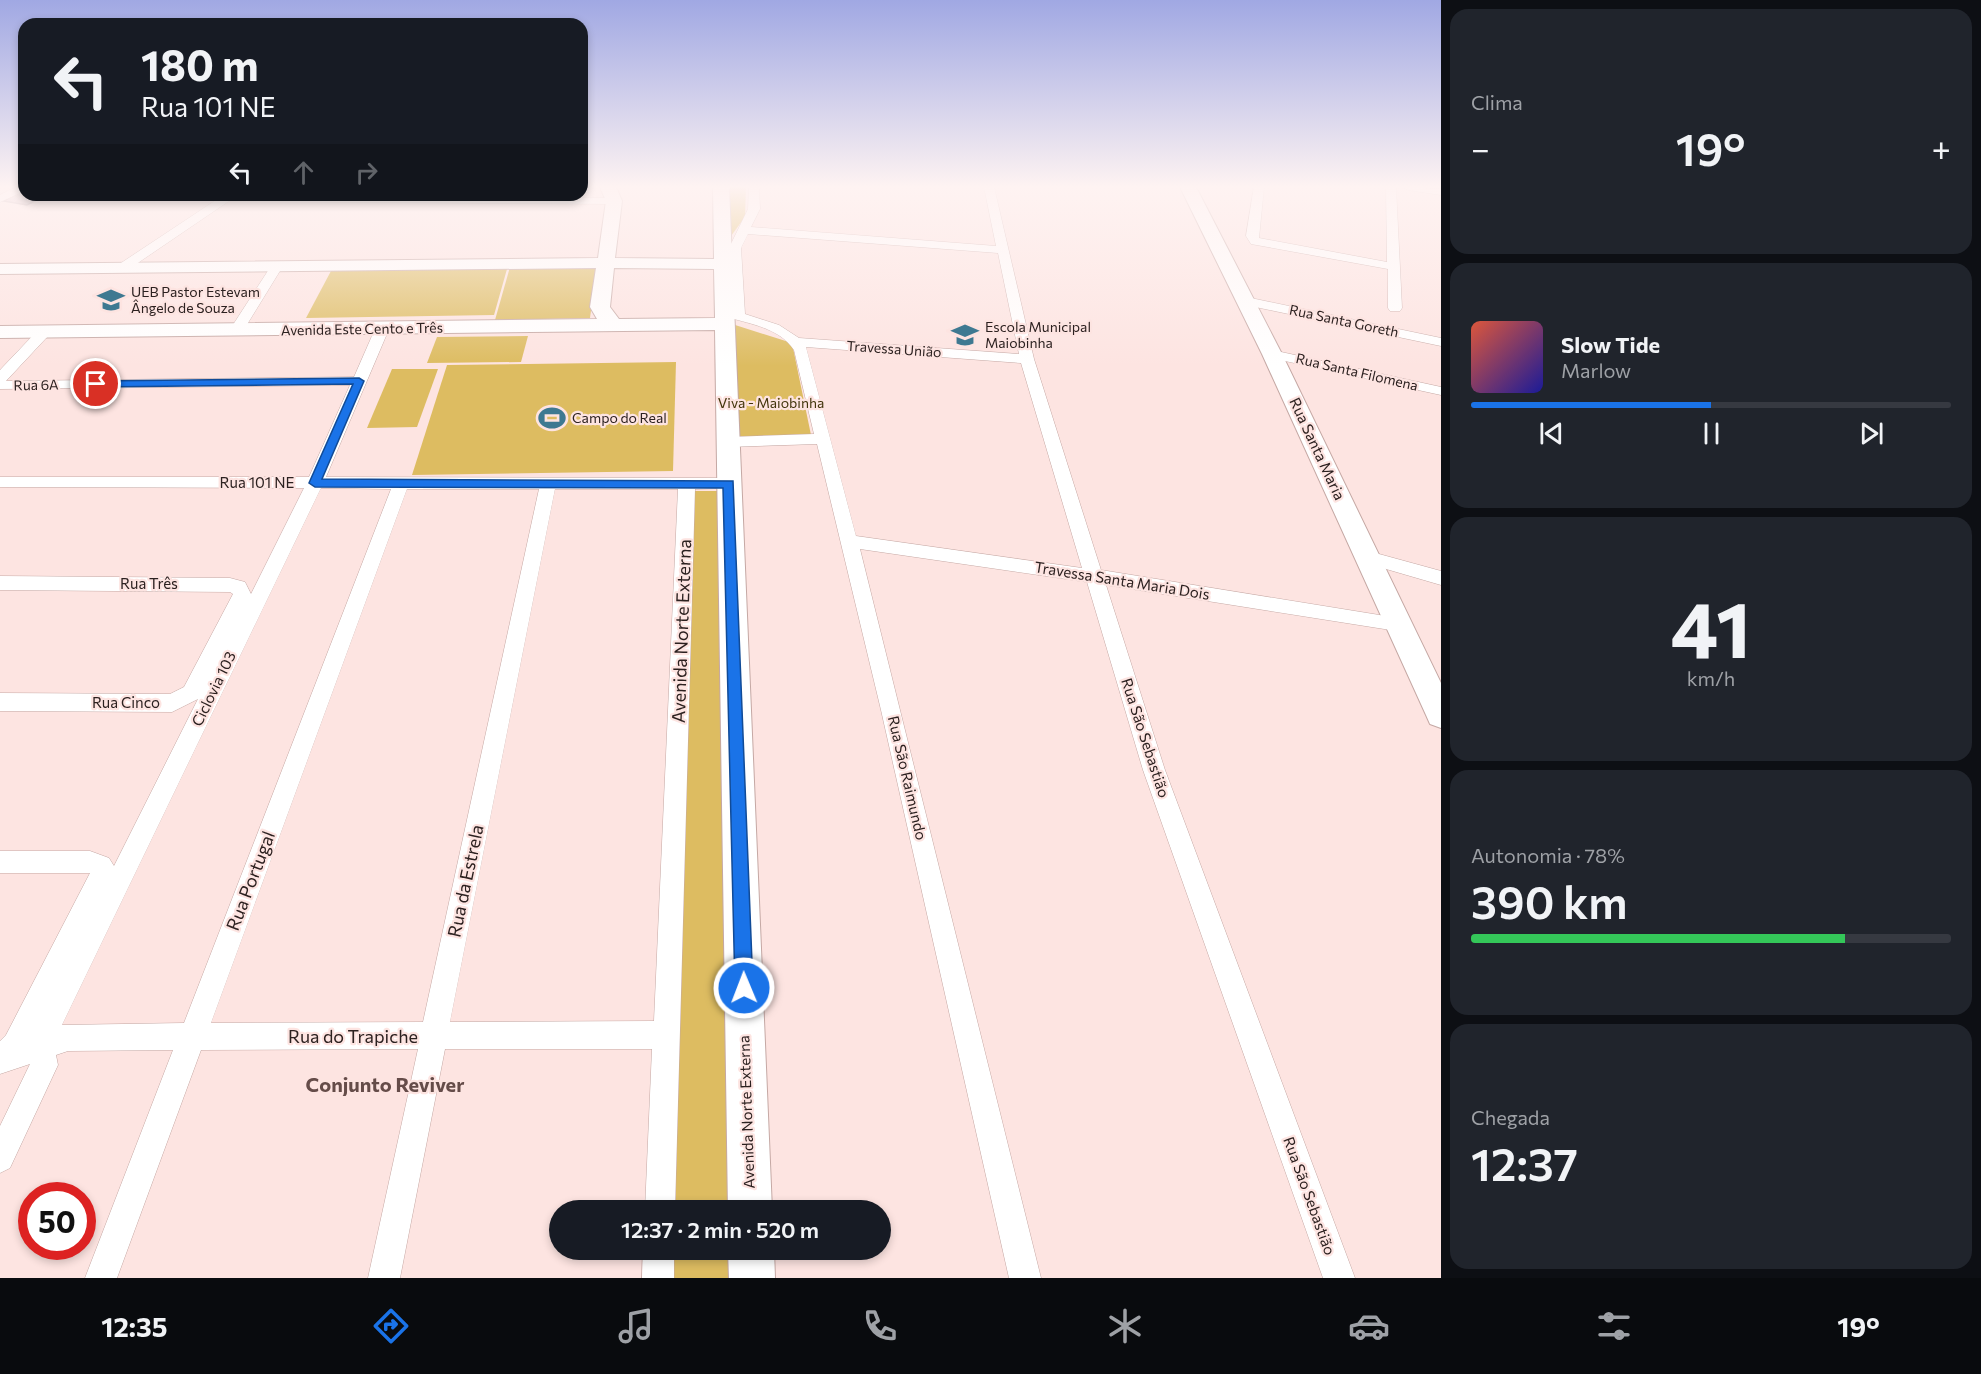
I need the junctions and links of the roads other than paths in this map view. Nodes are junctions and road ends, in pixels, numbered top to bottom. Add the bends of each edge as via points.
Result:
1 (154, 247) edge
2 (607, 247) edge
3 (722, 247) edge
4 (736, 247) edge
5 (958, 247) edge
6 (1001, 247) edge
7 (1218, 247) edge
8 (1289, 247) edge
9 (1393, 247) edge
10 (1002, 250) junction
11 (606, 263) junction
12 (722, 264) junction
13 (277, 266) junction
14 (1394, 267) junction
15 (122, 268) junction
16 (0, 269) edge
17 (1246, 301) junction
18 (1395, 308) dead end
19 (729, 319) junction
20 (614, 325) junction
21 (382, 329) junction
22 (236, 331) junction
23 (0, 332) edge
24 (44, 332) junction
25 (796, 342) junction
26 (1441, 342) edge
27 (1272, 354) junction
28 (1027, 358) junction
29 (0, 378) edge
30 (359, 381) junction
31 (0, 385) edge
32 (1441, 391) edge
33 (822, 439) junction
34 (728, 442) junction
35 (0, 482) edge
36 (315, 483) junction
37 (401, 483) junction
38 (548, 484) junction
39 (687, 484) junction
40 (729, 484) junction
41 (847, 541) junction
42 (1368, 557) junction
43 (1094, 576) junction
44 (1441, 578) edge
45 (0, 583) edge
46 (1397, 624) junction
47 (227, 641) junction
48 (0, 702) edge
49 (1441, 715) edge
50 (0, 862) edge
51 (667, 1035) junction
52 (434, 1036) junction
53 (192, 1037) junction
54 (41, 1046) junction
55 (0, 1060) edge
56 (0, 1158) edge
57 (660, 1200) edge
58 (750, 1200) edge
59 (659, 1260) edge
60 (752, 1260) edge
61 (101, 1278) edge
62 (384, 1278) edge
63 (658, 1278) edge
64 (752, 1278) edge
65 (1025, 1278) edge
66 (1339, 1278) edge

1 - 15 street
2 - 11 main road
3 - 12 main road, Avenida Norte Externa
4 - 19 street
5 - 10 street
6 - 10 street, Rua São Sebastião
7 - 17 main road, Rua Santa Maria
8 - 14 street
9 - 14 street
10 - 28 street, Rua São Sebastião
11 - 12 main road
11 - 13 main road
11 - 20 main road via 600,307
12 - 19 main road, Avenida Norte Externa
13 - 15 main road
13 - 22 street
14 - 18 street
15 - 16 main road
17 - 26 street, Rua Santa Goreth
17 - 27 main road, Rua Santa Maria
19 - 20 main road, Avenida Este Cento e Três
19 - 25 street via 777,329
19 - 34 main road, Avenida Norte Externa
20 - 21 main road, Avenida Este Cento e Três
21 - 22 main road, Avenida Este Cento e Três
21 - 30 street, Ciclovia 103
22 - 24 main road, Avenida Este Cento e Três
23 - 24 main road, Avenida Este Cento e Três
24 - 29 street
25 - 28 street, Travessa União
25 - 33 street, Rua São Raimundo
27 - 32 street, Rua Santa Filomena
27 - 42 main road, Rua Santa Maria
28 - 43 street, Rua São Sebastião
30 - 31 street, Rua 6A
30 - 36 street, Ciclovia 103
33 - 34 street
33 - 41 street, Rua São Raimundo
34 - 40 main road, Avenida Norte Externa
35 - 36 street, Rua 101 NE
36 - 37 street, Rua 101 NE
36 - 47 street, Ciclovia 103
37 - 38 street, Rua 101 NE
37 - 53 street, Rua Portugal
38 - 39 street, Rua 101 NE
38 - 52 street, Rua da Estrela
39 - 40 street, Rua 101 NE
39 - 51 street, Avenida Norte Externa
40 - 58 main road, Avenida Norte Externa
41 - 43 street, Travessa Santa Maria Dois
41 - 65 street, Rua São Raimundo via 891,710
42 - 44 street
42 - 46 main road, Rua Santa Maria
43 - 46 street, Travessa Santa Maria Dois
43 - 66 street, Rua São Sebastião via 1154,770
45 - 47 street, Rua Três via 238,587 242,594
46 - 49 main road, Rua Santa Maria
47 - 48 street, Rua Cinco via 191,693 172,703
47 - 54 street, Ciclovia 103
50 - 55 street via 90,862 104,871 16,1045
51 - 52 street, Rua do Trapiche
51 - 57 street, Avenida Norte Externa
52 - 53 street, Rua do Trapiche
52 - 62 street, Rua da Estrela
53 - 54 street, Rua do Trapiche via 68,1037
53 - 61 street, Rua Portugal
54 - 55 street, Rua do Trapiche
54 - 56 street, Ciclovia 103 via 44,1065
59 - 63 street
60 - 64 main road

